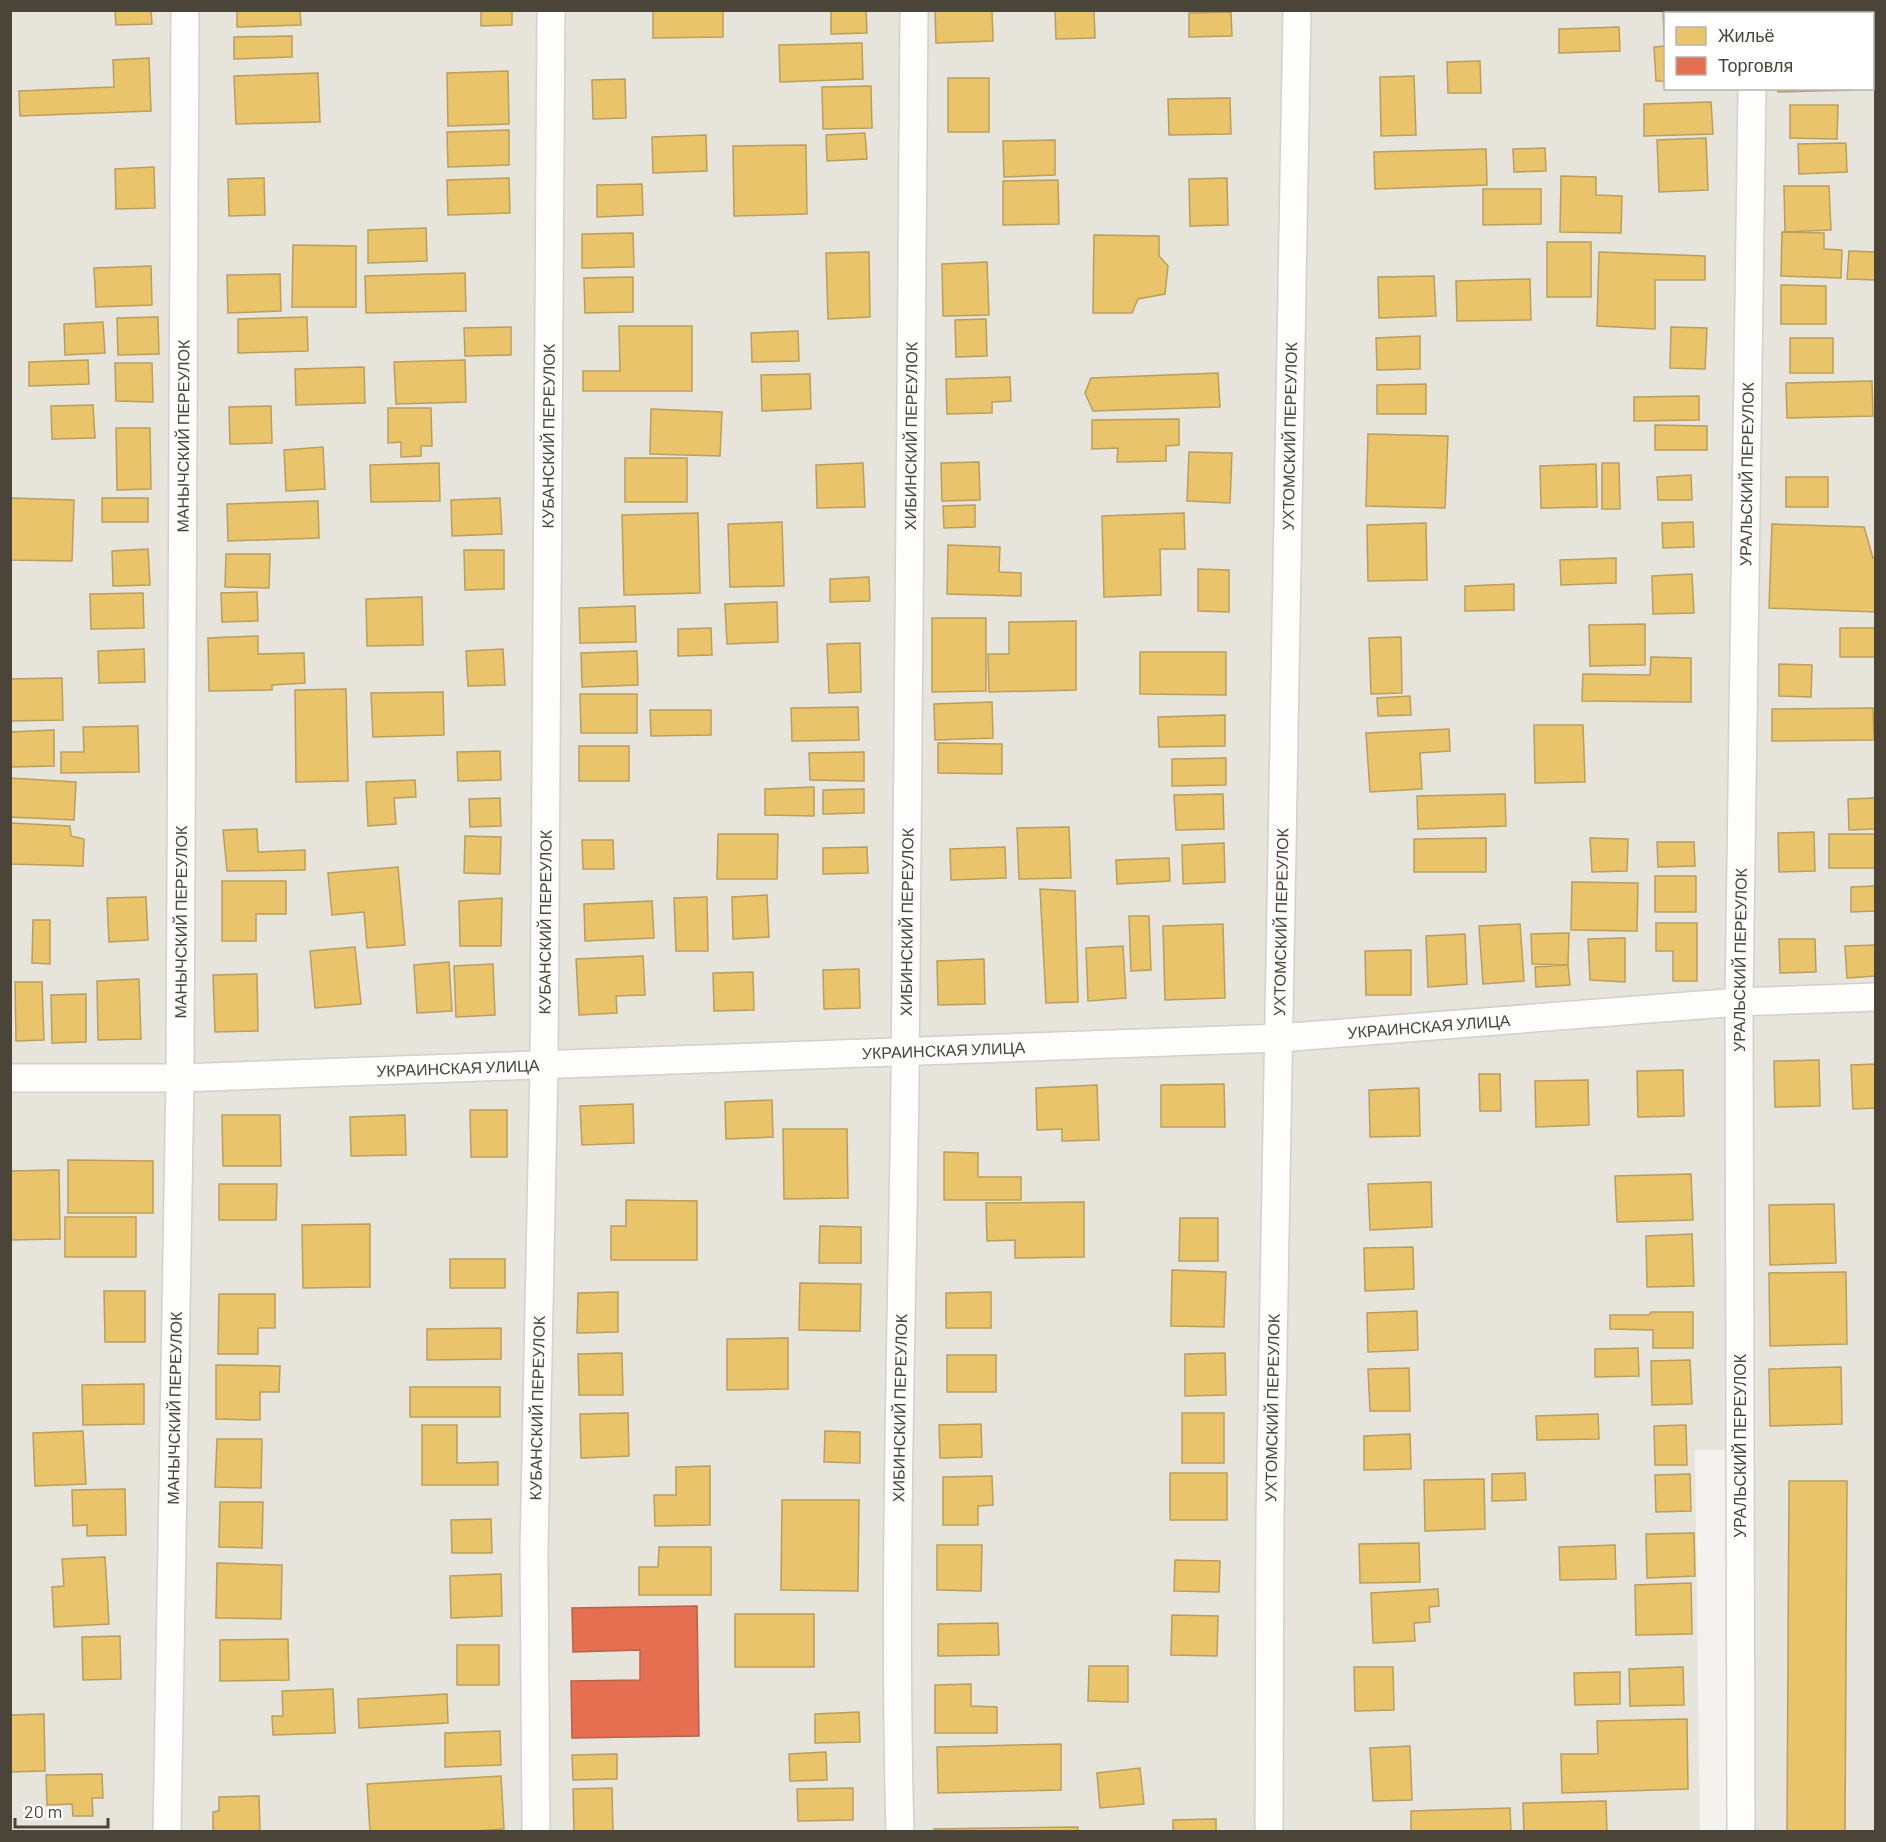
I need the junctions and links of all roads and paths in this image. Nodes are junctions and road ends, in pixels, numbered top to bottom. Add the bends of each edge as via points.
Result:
1 (185, 10) edge
2 (551, 10) edge
3 (914, 10) edge
4 (1297, 10) edge
5 (1752, 90) edge
6 (1875, 997) edge
7 (1738, 1002) junction
8 (1279, 1038) junction
9 (905, 1051) junction
10 (544, 1066) junction
11 (10, 1078) edge
12 (180, 1078) junction
13 (167, 1832) edge
14 (536, 1832) edge
15 (900, 1832) edge
16 (1269, 1832) edge
17 (1741, 1832) edge

1 - 12 street, МАНЫЧСКИЙ ПЕРЕУЛОК
2 - 10 street, КУБАНСКИЙ ПЕРЕУЛОК
3 - 9 street, ХИБИНСКИЙ ПЕРЕУЛОК
4 - 8 street, УХТОМСКИЙ ПЕРЕУЛОК
5 - 7 street, УРАЛЬСКИЙ ПЕРЕУЛОК
6 - 7 street, УКРАИНСКАЯ УЛИЦА
7 - 8 street, УКРАИНСКАЯ УЛИЦА
7 - 17 street, УРАЛЬСКИЙ ПЕРЕУЛОК
8 - 9 street, УКРАИНСКАЯ УЛИЦА
8 - 16 street, УХТОМСКИЙ ПЕРЕУЛОК
9 - 10 street, УКРАИНСКАЯ УЛИЦА
9 - 15 street, ХИБИНСКИЙ ПЕРЕУЛОК via 898,1485
10 - 12 street, УКРАИНСКАЯ УЛИЦА
10 - 14 street, КУБАНСКИЙ ПЕРЕУЛОК via 534,1551
11 - 12 street, УКРАИНСКАЯ УЛИЦА
12 - 13 street, МАНЫЧСКИЙ ПЕРЕУЛОК

